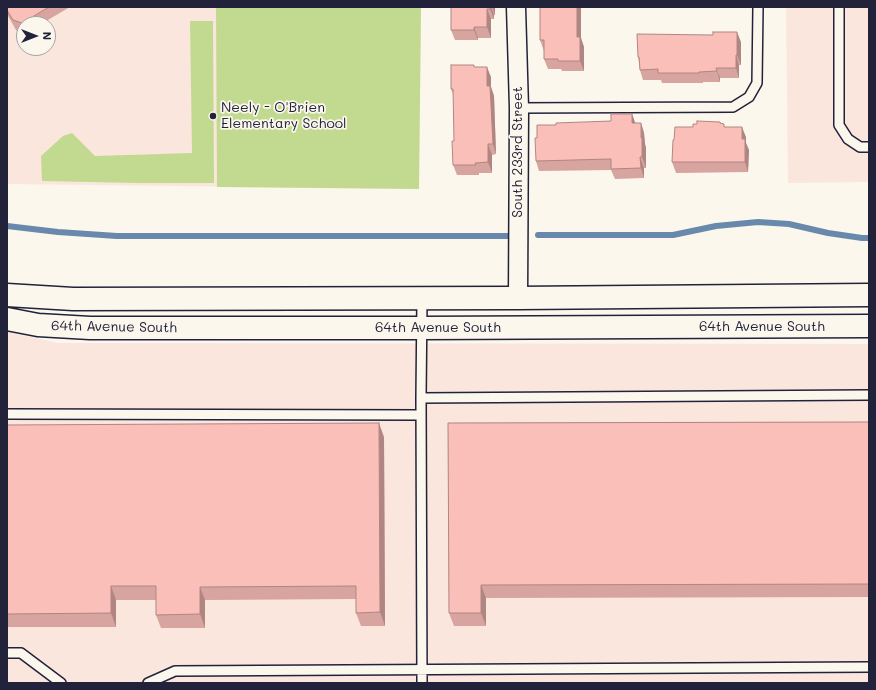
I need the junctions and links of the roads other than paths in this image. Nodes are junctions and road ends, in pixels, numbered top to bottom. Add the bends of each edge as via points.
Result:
1 (516, 7) edge
2 (758, 7) edge
3 (839, 7) edge
4 (519, 108) junction
5 (869, 147) edge
6 (7, 295) edge
7 (869, 295) edge
8 (422, 298) junction
9 (518, 298) junction
10 (7, 319) edge
11 (869, 326) edge
12 (422, 328) junction
13 (869, 395) edge
14 (421, 398) junction
15 (7, 414) edge
16 (421, 415) junction
17 (7, 654) edge
18 (869, 667) edge
19 (422, 669) junction
20 (61, 683) edge
21 (148, 683) edge
22 (422, 683) edge

1 - 4 street, South 233rd Street
2 - 4 lane via 757,83 749,97 733,107
3 - 5 lane via 839,124 848,139 860,147
4 - 9 street, South 233rd Street
6 - 8 street, 64th Avenue South via 73,300
7 - 9 street, 64th Avenue South
8 - 9 street, 64th Avenue South
8 - 12 lane
10 - 12 street, 64th Avenue South via 38,325 90,328
11 - 12 street, 64th Avenue South
12 - 14 lane
13 - 14 lane
14 - 16 lane
15 - 16 lane
16 - 19 lane
17 - 20 lane via 21,653
18 - 19 lane
19 - 21 lane via 175,671
19 - 22 lane

